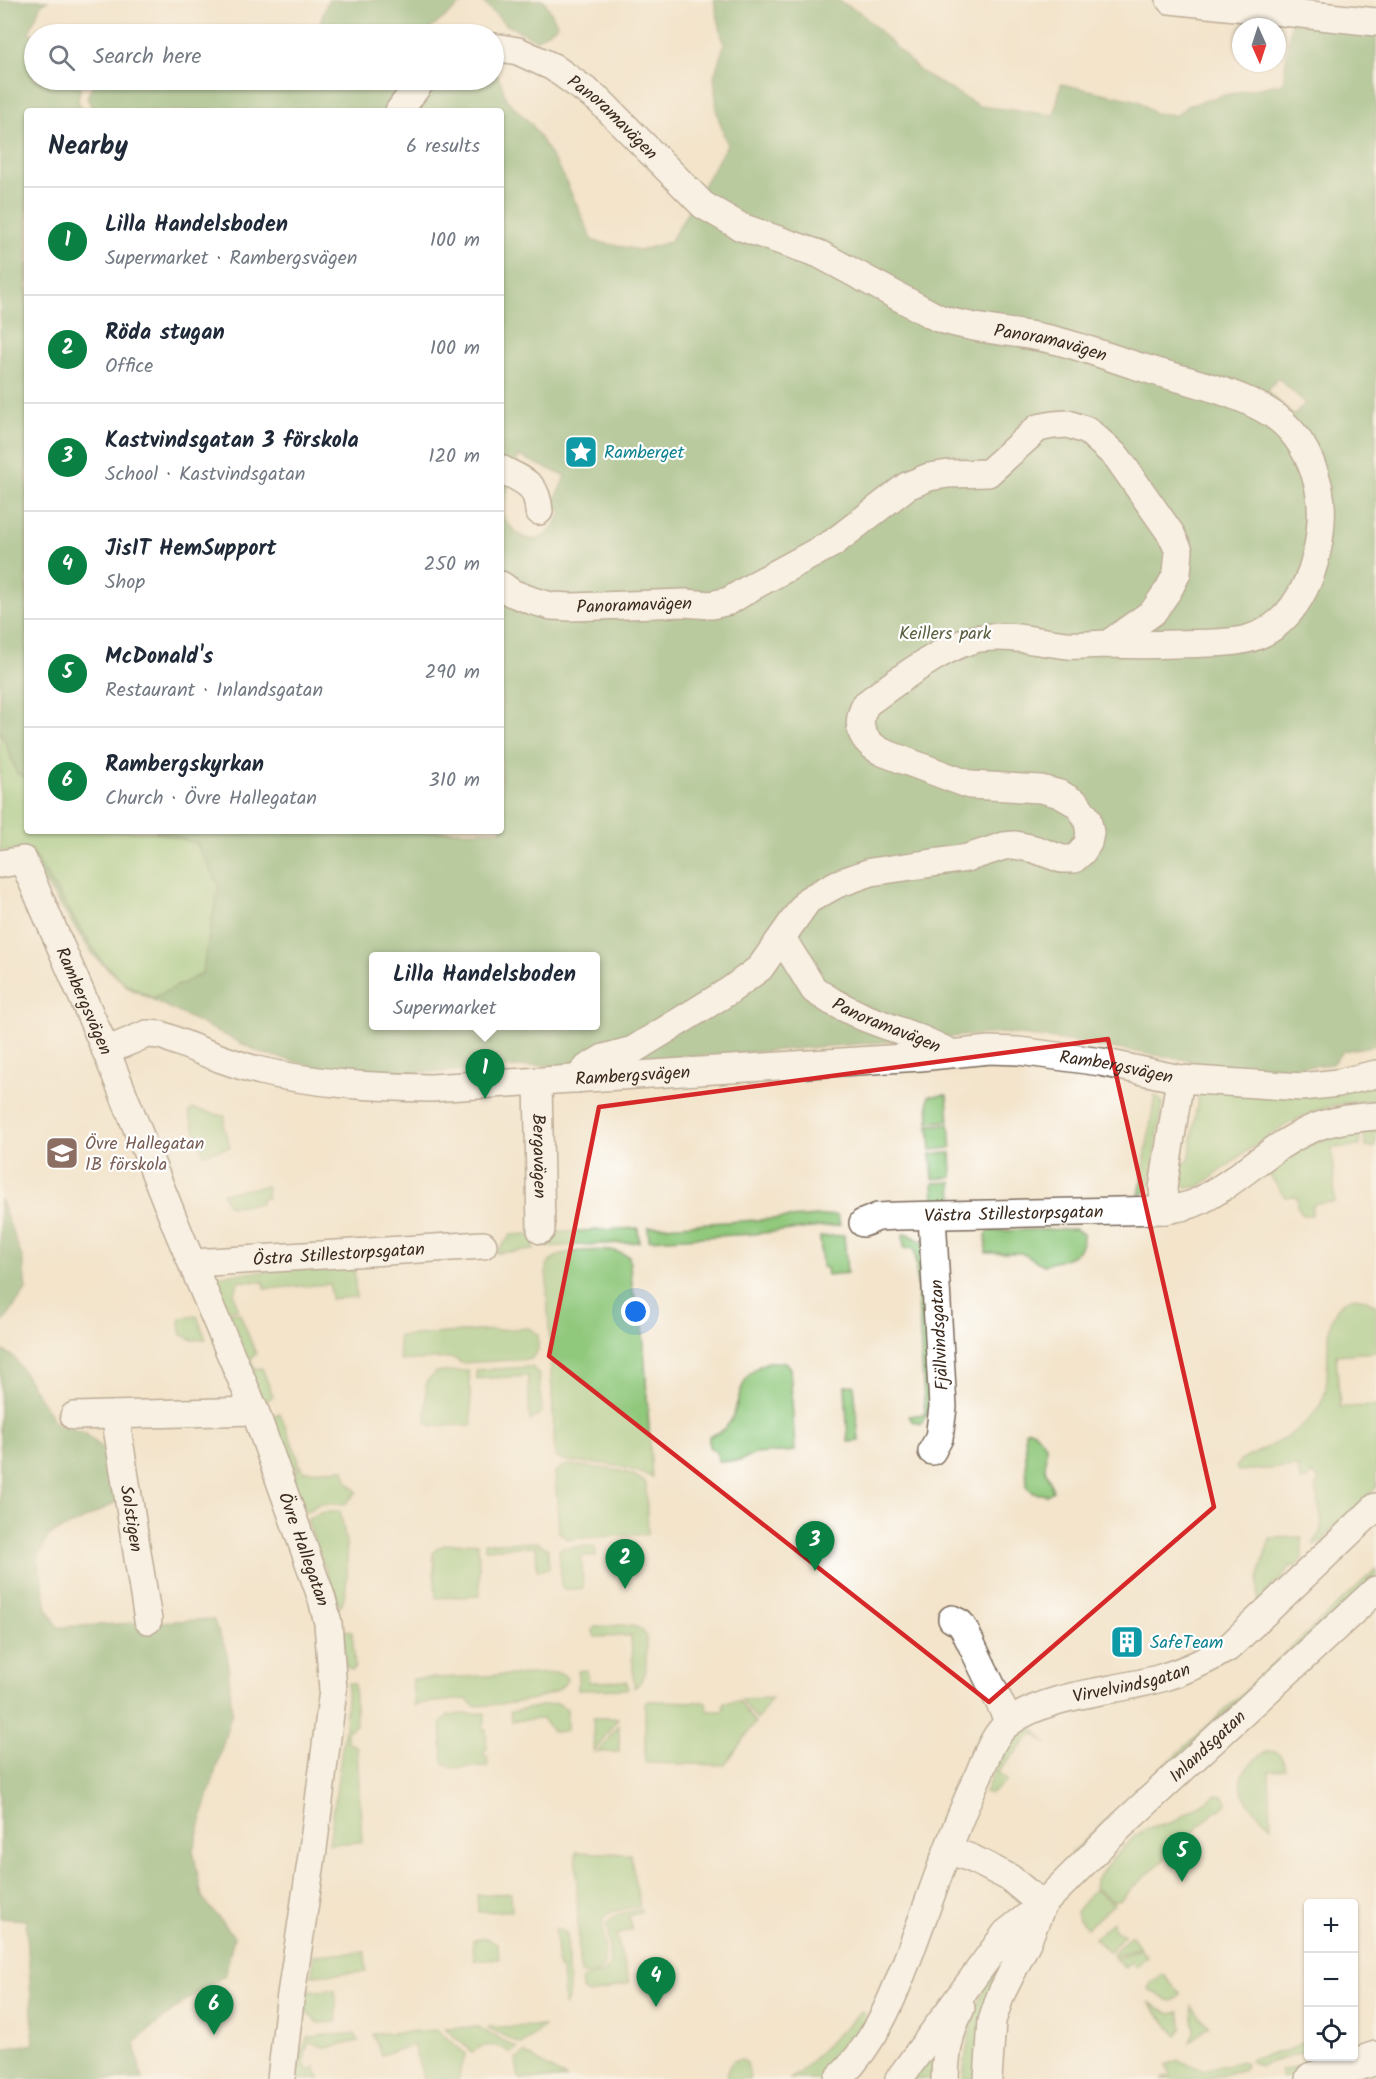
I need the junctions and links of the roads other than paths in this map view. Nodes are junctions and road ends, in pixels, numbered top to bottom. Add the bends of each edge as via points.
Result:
1 (1170, 0) edge
2 (1376, 22) edge
3 (504, 49) edge
4 (415, 90) edge
5 (401, 108) edge
6 (504, 471) edge
7 (539, 511) dead end
8 (504, 587) edge
9 (1108, 644) junction
10 (12, 862) edge
11 (782, 938) junction
12 (106, 1051) junction
13 (952, 1054) junction
14 (1376, 1074) edge
15 (577, 1079) junction
16 (1180, 1079) junction
17 (538, 1082) junction
18 (1376, 1116) edge
19 (1165, 1210) junction
20 (932, 1217) junction
21 (863, 1223) dead end
22 (541, 1230) dead end
23 (483, 1245) dead end
24 (193, 1263) junction
25 (255, 1412) junction
26 (115, 1415) junction
27 (74, 1416) dead end
28 (932, 1451) dead end
29 (1376, 1507) edge
30 (1376, 1590) edge
31 (952, 1618) dead end
32 (148, 1620) dead end
33 (1009, 1722) junction
34 (949, 1850) junction
35 (1042, 1905) junction
36 (978, 1972) junction
37 (1376, 2058) edge
38 (991, 2075) edge
39 (281, 2079) edge
40 (838, 2079) edge
41 (899, 2079) edge
42 (945, 2079) edge
43 (1312, 2079) edge

1 - 2 street
3 - 9 street, Panoramavägen via 519,51 553,67 599,100 703,205 741,227 819,254 938,318 958,325 1058,341 1234,396 1274,415 1295,437 1320,490 1322,518 1317,555 1299,601 1277,624 1239,641
4 - 5 street
6 - 7 street via 534,488
8 - 9 street, Panoramavägen via 551,606 711,605 729,601 833,543 907,486 929,477 988,473 1038,428 1068,424 1088,431 1117,457 1179,551 1177,573 1153,612
9 - 11 street, Panoramavägen via 1000,637 965,641 882,692 862,712 863,738 882,752 970,785 1041,789 1077,804 1087,818 1090,833 1082,852 1074,859 1062,859 1034,849 1004,846 968,858 871,872 808,900
10 - 12 street, Rambergsvägen
11 - 13 street, Panoramavägen via 814,990 863,1017
11 - 15 street, Panoramavägen via 760,968 729,991 633,1050 604,1058
12 - 17 street, Rambergsvägen via 147,1034 161,1035 260,1071 299,1079 431,1088
12 - 24 street, Övre Hallegatan
13 - 15 street, Rambergsvägen
13 - 16 street, Rambergsvägen via 1018,1051 1101,1062
14 - 16 street, Rambergsvägen via 1302,1087
15 - 17 street, Rambergsvägen
16 - 19 street via 1163,1188
17 - 22 street, Bergavägen
18 - 19 street, Västra Stillestorpsgatan via 1334,1120 1311,1129 1194,1204
19 - 20 street, Västra Stillestorpsgatan
20 - 21 street, Västra Stillestorpsgatan via 878,1217
20 - 28 street, Fjällvindsgatan via 943,1407 939,1438
23 - 24 street, Östra Stillestorpsgatan
24 - 25 street, Övre Hallegatan
25 - 26 street
25 - 39 street, Övre Hallegatan via 322,1599 332,1660 326,1756
26 - 27 street
26 - 32 street, Solstigen
29 - 33 street, Virvelvindsgatan via 1228,1648 1198,1665 1160,1678 1046,1705
30 - 35 street, Inlandsgatan via 1122,1825
31 - 33 street via 964,1629
33 - 34 street, Virvelvindsgatan via 996,1737
34 - 35 street via 1010,1878
34 - 40 street, Virvelvindsgatan via 884,2017
35 - 36 street, Inlandsgatan via 1006,1933
35 - 38 street, Inlandsgatan via 1000,1994 992,2021
36 - 41 street, Inlandsgatan
36 - 42 street, Inlandsgatan via 955,2020
37 - 43 main road

